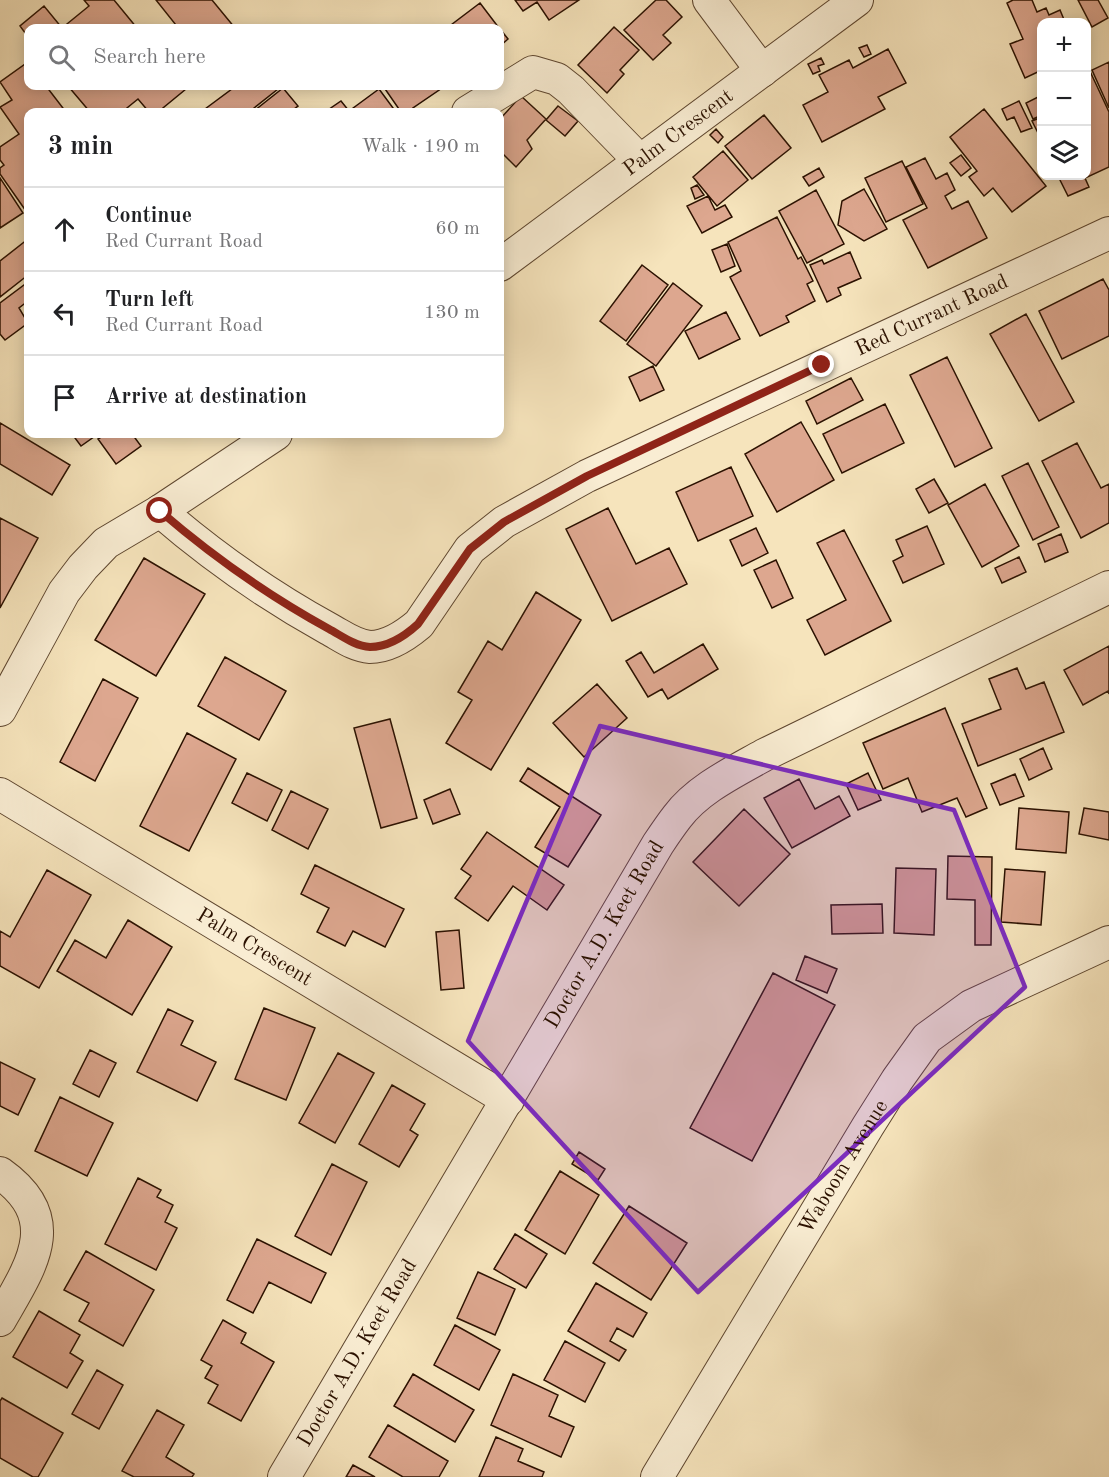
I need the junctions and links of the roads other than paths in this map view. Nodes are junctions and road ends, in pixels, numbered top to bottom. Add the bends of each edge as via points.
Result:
1 (709, 0) edge
2 (857, 0) edge
3 (762, 71) junction
4 (504, 90) edge
5 (504, 90) edge
6 (474, 108) edge
7 (639, 161) junction
8 (1109, 233) edge
9 (504, 262) edge
10 (270, 438) edge
11 (160, 511) junction
12 (1109, 587) edge
13 (0, 710) edge
14 (0, 794) edge
15 (1109, 942) edge
16 (508, 1100) junction
17 (0, 1173) edge
18 (0, 1320) edge
19 (284, 1477) edge
20 (657, 1477) edge

1 - 3 street
2 - 3 street, Palm Crescent
3 - 7 street, Palm Crescent
4 - 6 street
5 - 7 street via 533,72 557,79
7 - 9 street, Palm Crescent
8 - 11 street, Red Currant Road via 598,471 504,522 470,549 418,624 393,641 372,647 357,644 296,611 187,535
10 - 11 street
11 - 13 street via 106,543 83,567 64,592
12 - 16 street, Doctor A.D. Keet Road via 764,755 698,796 658,844
14 - 16 street, Palm Crescent
15 - 20 street, Waboom Avenue via 971,1006 927,1038 868,1126
16 - 19 street, Doctor A.D. Keet Road
17 - 18 street via 17,1185 33,1208 38,1235 30,1269

